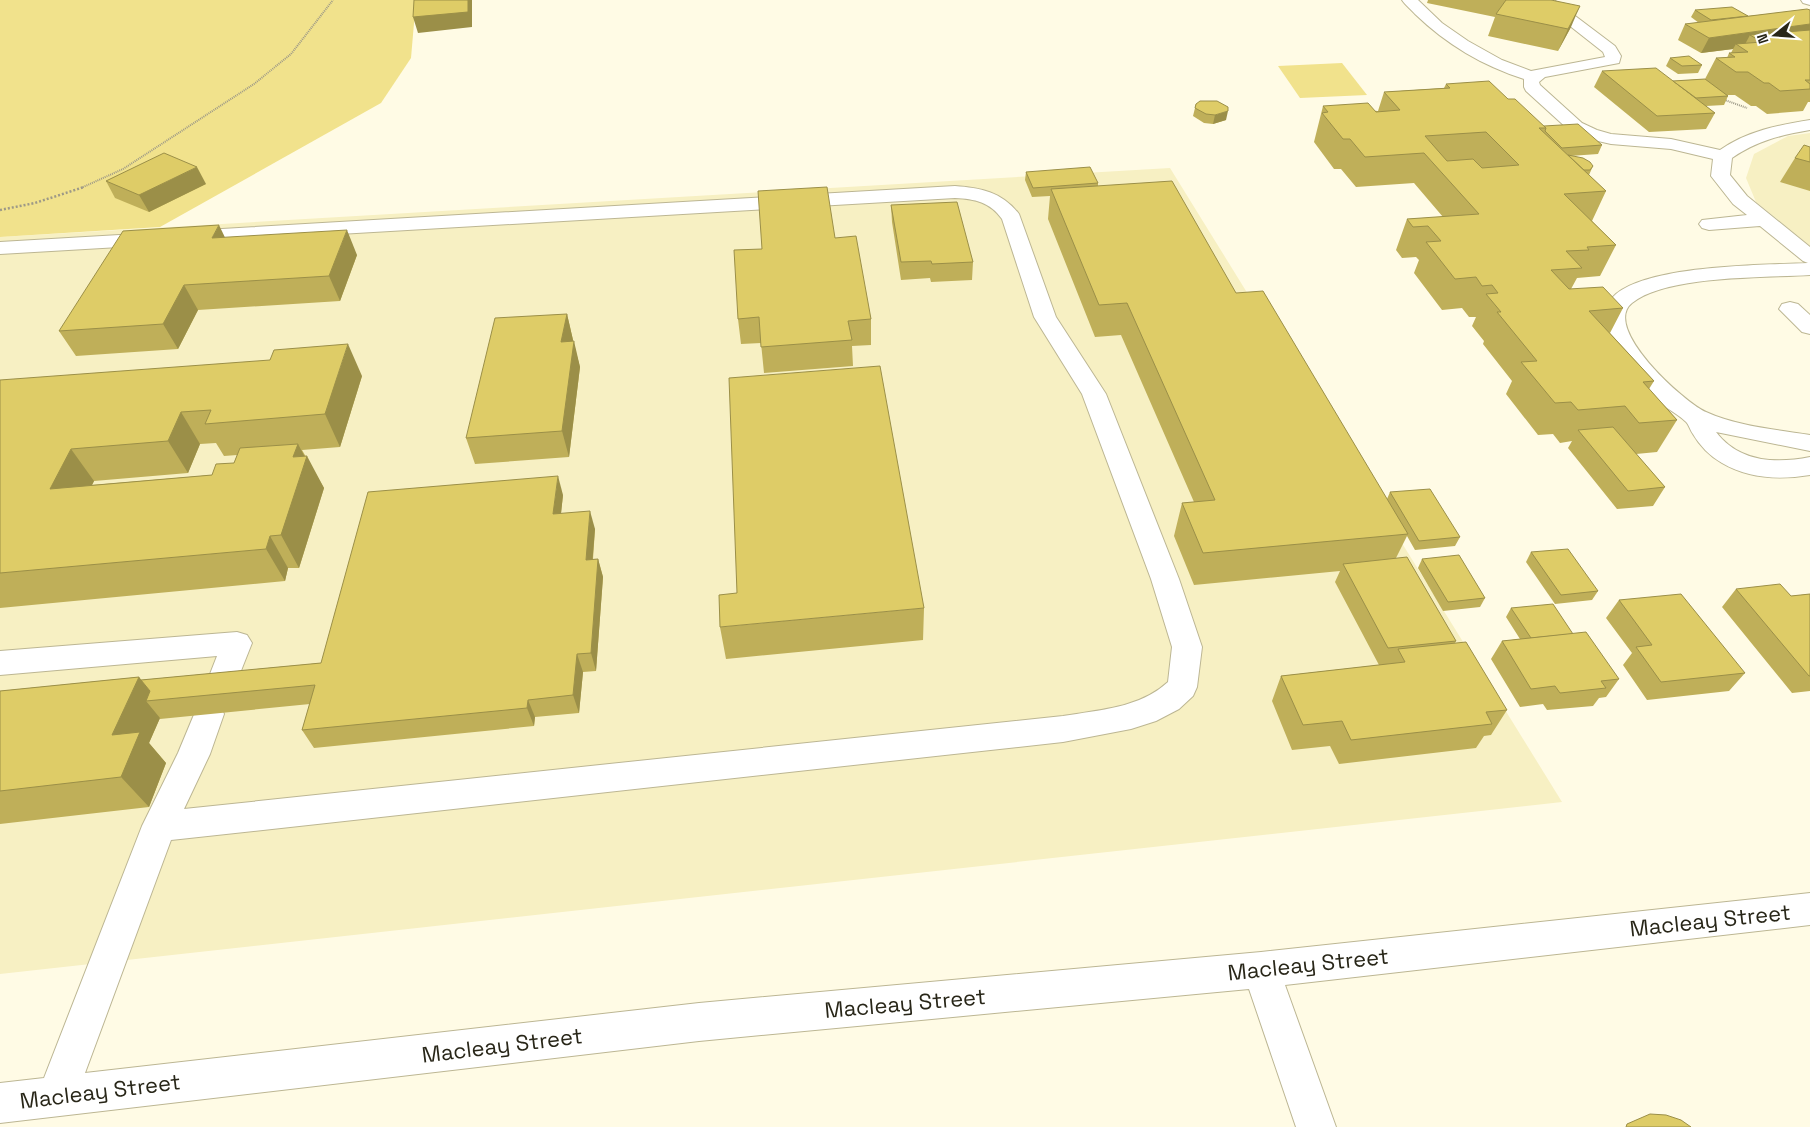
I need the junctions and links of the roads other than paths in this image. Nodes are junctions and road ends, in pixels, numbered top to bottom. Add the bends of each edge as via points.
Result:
1 (1409, 0) edge
2 (1544, 0) edge
3 (1533, 77) junction
4 (1803, 126) edge
5 (1723, 156) junction
6 (1764, 220) junction
7 (1709, 224) dead end
8 (0, 248) edge
9 (1810, 257) edge
10 (1810, 269) edge
11 (1790, 309) dead end
12 (1810, 327) edge
13 (1696, 417) junction
14 (1810, 443) edge
15 (1810, 466) edge
16 (0, 664) edge
17 (159, 826) junction
18 (1810, 909) edge
19 (1261, 970) junction
20 (57, 1096) junction
21 (0, 1103) edge
22 (1316, 1127) edge

1 - 3 street via 1439,28 1475,52
2 - 3 street via 1614,56 1613,60 1558,69
3 - 5 street via 1532,87 1576,127 1591,134 1671,144
4 - 5 street via 1766,132 1739,144
5 - 6 street via 1720,176 1740,200
6 - 7 street
6 - 9 street
8 - 17 street via 955,192 991,198 1012,218 1045,317 1094,394 1165,579 1187,647 1182,686 1167,700 1120,718 1063,729
10 - 13 street via 1679,278 1653,284 1625,297 1615,311 1615,330 1631,356 1670,398
11 - 12 street
13 - 14 street via 1728,427
13 - 15 street via 1709,440 1728,457 1758,470
16 - 17 street via 237,643 194,754
17 - 20 street
18 - 19 street, Macleay Street
19 - 20 street, Macleay Street via 690,1023
19 - 22 street
20 - 21 street, Macleay Street

